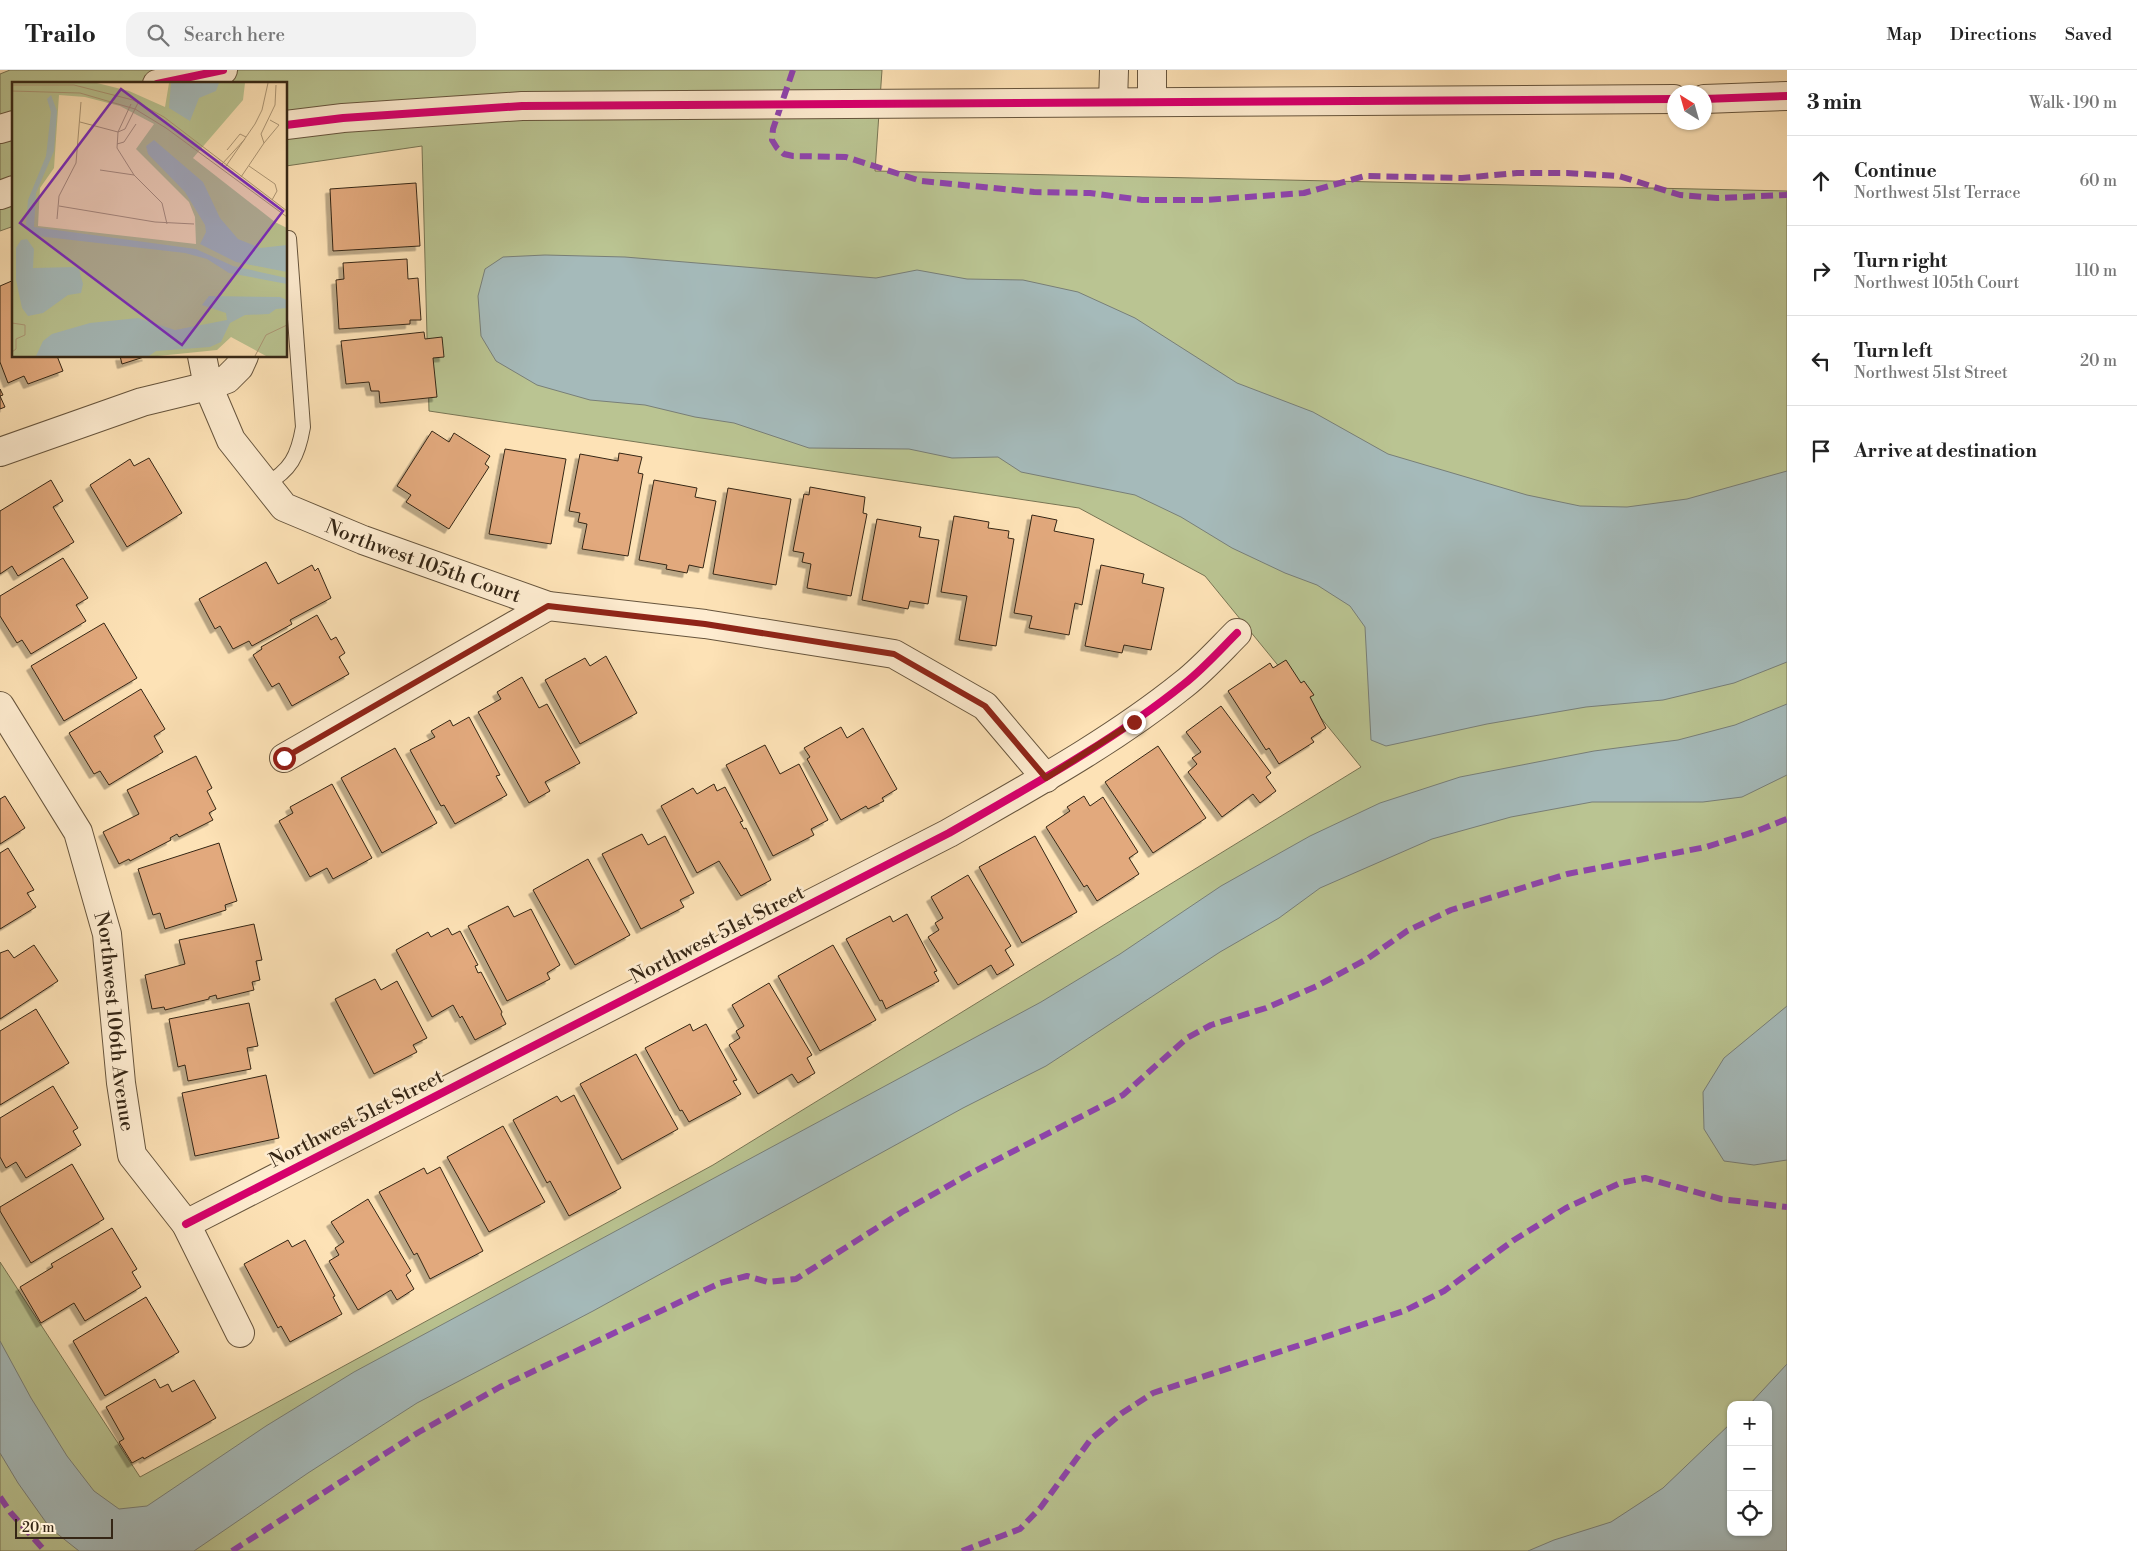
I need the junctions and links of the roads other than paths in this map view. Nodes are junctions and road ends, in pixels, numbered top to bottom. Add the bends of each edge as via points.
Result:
1 (223, 70) edge
2 (1114, 70) edge
3 (1152, 70) edge
4 (194, 80) edge
5 (176, 82) edge
6 (1787, 96) edge
7 (1667, 99) edge
8 (1712, 99) edge
9 (1113, 102) junction
10 (1152, 102) junction
11 (288, 126) edge
12 (12, 191) edge
13 (0, 195) edge
14 (290, 238) dead end
15 (202, 358) edge
16 (243, 358) edge
17 (208, 386) junction
18 (0, 452) edge
19 (266, 485) junction
20 (548, 606) junction
21 (1237, 633) dead end
22 (0, 706) edge
23 (284, 758) dead end
24 (1046, 778) junction
25 (186, 1224) junction
26 (240, 1333) dead end

1 - 4 street
2 - 9 street
3 - 10 street
4 - 5 street
6 - 8 street
7 - 10 street
9 - 10 street
9 - 11 street via 522,106 343,118
12 - 13 street
14 - 19 lane via 303,427 298,453 281,476
15 - 17 street, Northwest 105th Court
16 - 17 street via 240,367 227,378
17 - 18 street via 142,402
17 - 19 street, Northwest 105th Court via 232,440
19 - 20 street, Northwest 105th Court via 284,507 293,511 363,540
20 - 23 street
20 - 24 street, Northwest 105th Court via 705,624 894,654 985,706
21 - 24 street, Northwest 51st Street via 1179,688 1134,722
22 - 25 street, Northwest 106th Avenue via 78,832 107,934 121,1082 132,1155
24 - 25 street, Northwest 51st Street via 940,838
25 - 26 street, Northwest 106th Avenue

